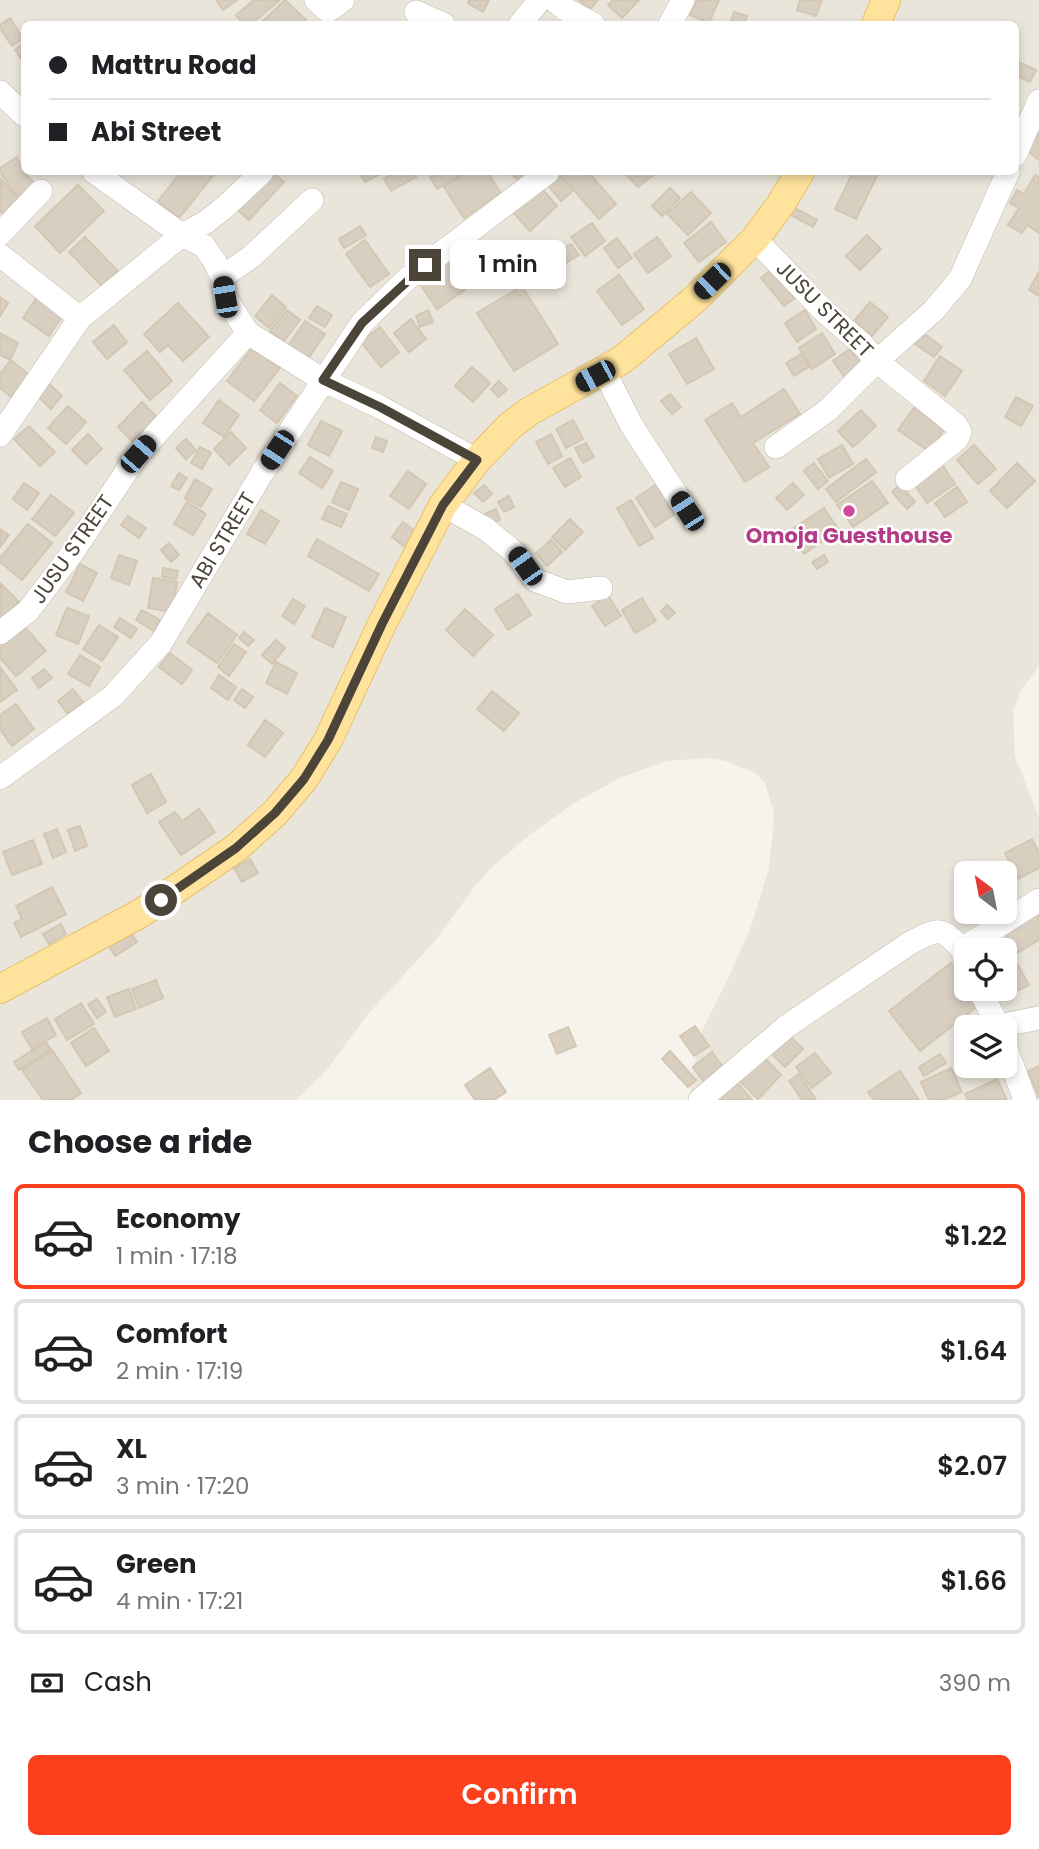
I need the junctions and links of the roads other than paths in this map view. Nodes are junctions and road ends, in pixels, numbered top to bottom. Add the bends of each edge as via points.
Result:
1 (540, 0) edge
2 (554, 0) edge
3 (683, 0) edge
4 (886, 0) edge
5 (416, 12) dead end
6 (436, 21) edge
7 (522, 21) edge
8 (587, 21) edge
9 (672, 21) edge
10 (877, 21) edge
11 (0, 92) edge
12 (21, 112) edge
13 (1036, 114) edge
14 (1019, 147) edge
15 (98, 175) edge
16 (259, 175) edge
17 (544, 175) edge
18 (798, 175) edge
19 (1007, 175) edge
20 (41, 191) dead end
21 (312, 200) dead end
22 (0, 234) edge
23 (182, 235) junction
24 (755, 239) junction
25 (0, 254) edge
26 (222, 277) junction
27 (80, 318) junction
28 (248, 333) junction
29 (877, 361) junction
30 (604, 371) junction
31 (323, 380) junction
32 (3, 424) edge
33 (776, 447) dead end
34 (477, 460) junction
35 (907, 479) dead end
36 (443, 505) junction
37 (687, 511) dead end
38 (601, 589) dead end
39 (0, 633) edge
40 (0, 778) edge
41 (1039, 900) edge
42 (988, 938) edge
43 (954, 942) edge
44 (0, 989) edge
45 (1039, 1018) edge
46 (1017, 1026) edge
47 (1017, 1077) edge
48 (700, 1100) edge
49 (1025, 1100) edge

1 - 7 street
2 - 8 street
3 - 9 street
4 - 10 main road
5 - 6 street
11 - 12 street
13 - 14 street
15 - 23 street
16 - 23 street via 206,222
17 - 31 street, ABI STREET via 407,279 362,323
18 - 24 main road
19 - 29 street, JUSU STREET via 960,279 933,312
20 - 22 street
21 - 26 street via 251,257
23 - 26 street via 204,246
23 - 27 street
24 - 29 street, JUSU STREET
24 - 30 main road via 666,324
25 - 27 street
26 - 28 street via 225,297
27 - 32 street
28 - 31 street
28 - 39 street, JUSU STREET via 138,454 28,611
29 - 33 street via 828,410
29 - 35 street via 960,432
30 - 34 main road via 530,411
30 - 37 street via 632,426
31 - 34 street
31 - 40 street, ABI STREET via 161,643 113,696
34 - 36 main road
36 - 38 street via 486,529 515,553 535,580 567,592
36 - 44 main road via 328,740 275,813 236,848 141,913
41 - 42 street
43 - 48 street via 941,930 910,943 786,1026
45 - 46 street
47 - 49 street

